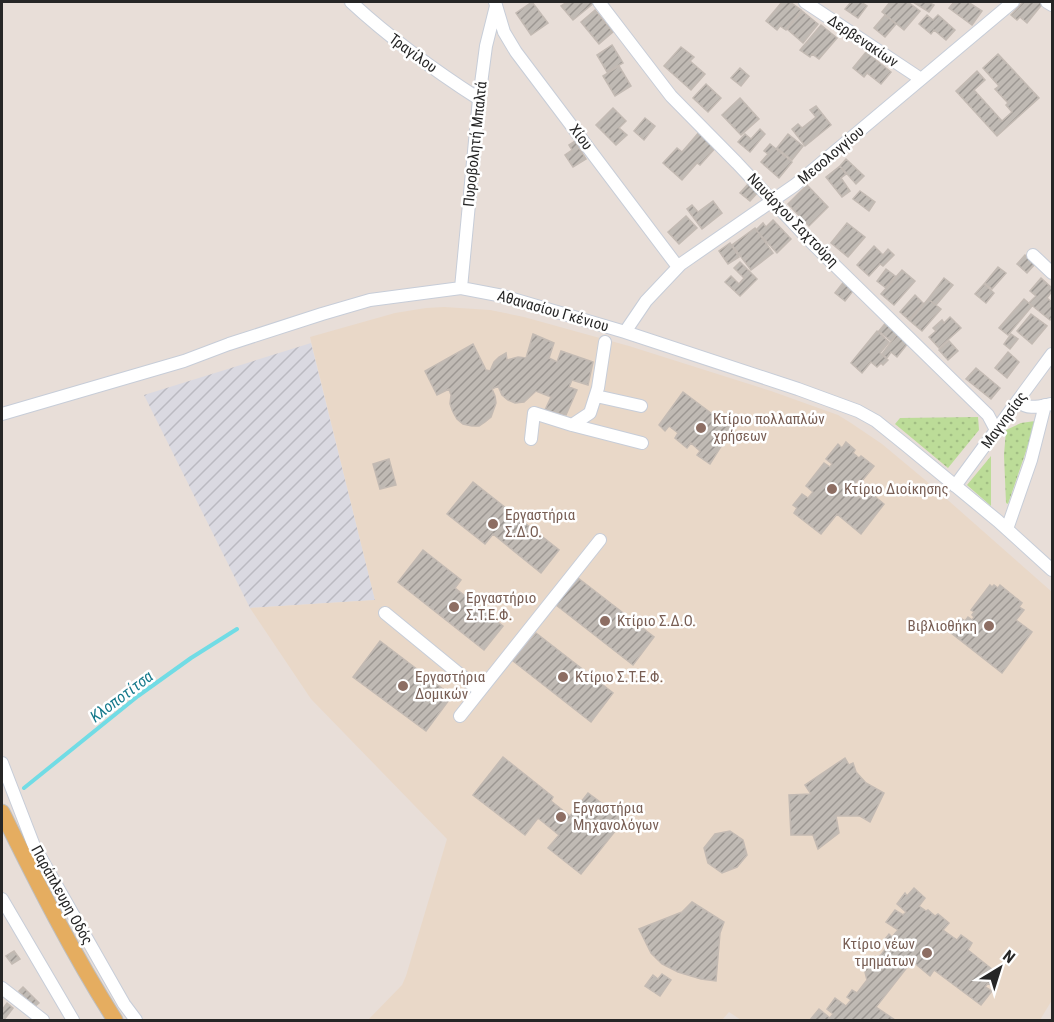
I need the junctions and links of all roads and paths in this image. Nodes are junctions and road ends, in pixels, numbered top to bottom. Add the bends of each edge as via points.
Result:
1 (351, 2) edge
2 (599, 2) edge
3 (805, 2) edge
4 (1013, 2) edge
5 (1047, 2) edge
6 (496, 3) edge
7 (1053, 6) edge
8 (921, 79) junction
9 (479, 99) junction
10 (772, 202) junction
11 (1032, 255) dead end
12 (678, 267) junction
13 (1053, 273) edge
14 (461, 288) junction
15 (625, 332) junction
16 (605, 342) dead end
17 (1053, 354) edge
18 (596, 396) junction
19 (1018, 400) junction
20 (1049, 405) edge
21 (641, 406) dead end
22 (2, 414) edge
23 (572, 425) junction
24 (996, 430) junction
25 (531, 439) dead end
26 (642, 443) dead end
27 (955, 486) junction
28 (1007, 529) junction
29 (600, 540) dead end
30 (1053, 570) edge
31 (385, 613) dead end
32 (480, 691) junction
33 (460, 716) dead end
34 (2, 763) edge
35 (2, 813) edge
36 (2, 899) edge
37 (3, 992) edge
38 (36, 1018) edge
39 (73, 1020) edge
40 (116, 1020) edge
41 (136, 1020) edge

1 - 9 street, Τραγίλου via 390,36
2 - 10 street, Ναυάρχου Σαχτούρη via 671,96
3 - 8 street, Δερβενακίων
4 - 8 street, Μεσολογγίου
5 - 7 street
6 - 9 street, Πυροβολητή Μπαλτά
6 - 12 street, Χίου via 504,32 516,52
8 - 10 street, Μεσολογγίου
9 - 14 street, Πυροβολητή Μπαλτά
10 - 12 street, Μεσολογγίου
10 - 24 street, Ναυάρχου Σαχτούρη via 988,415
11 - 13 street
12 - 15 street, Μεσολογγίου via 646,301
14 - 15 street, Αθανασίου Γκένιου via 503,296
14 - 22 street, Αθανασίου Γκένιου via 370,300 184,361
15 - 27 street, Αθανασίου Γκένιου via 858,411 876,421
16 - 18 street
17 - 19 street, Μαγνησίας
18 - 21 street
18 - 23 street via 590,413
19 - 20 street via 1026,406
19 - 24 street, Μαγνησίας
20 - 28 street
23 - 25 street via 534,413
23 - 26 street
24 - 27 street, Μαγνησίας
27 - 28 street, Αθανασίου Γκένιου
28 - 30 street, Αθανασίου Γκένιου
29 - 32 street
31 - 32 street
32 - 33 street
34 - 41 street, Παράπλευρη Οδός via 34,846
35 - 40 main road via 86,974
36 - 39 street
37 - 38 street

